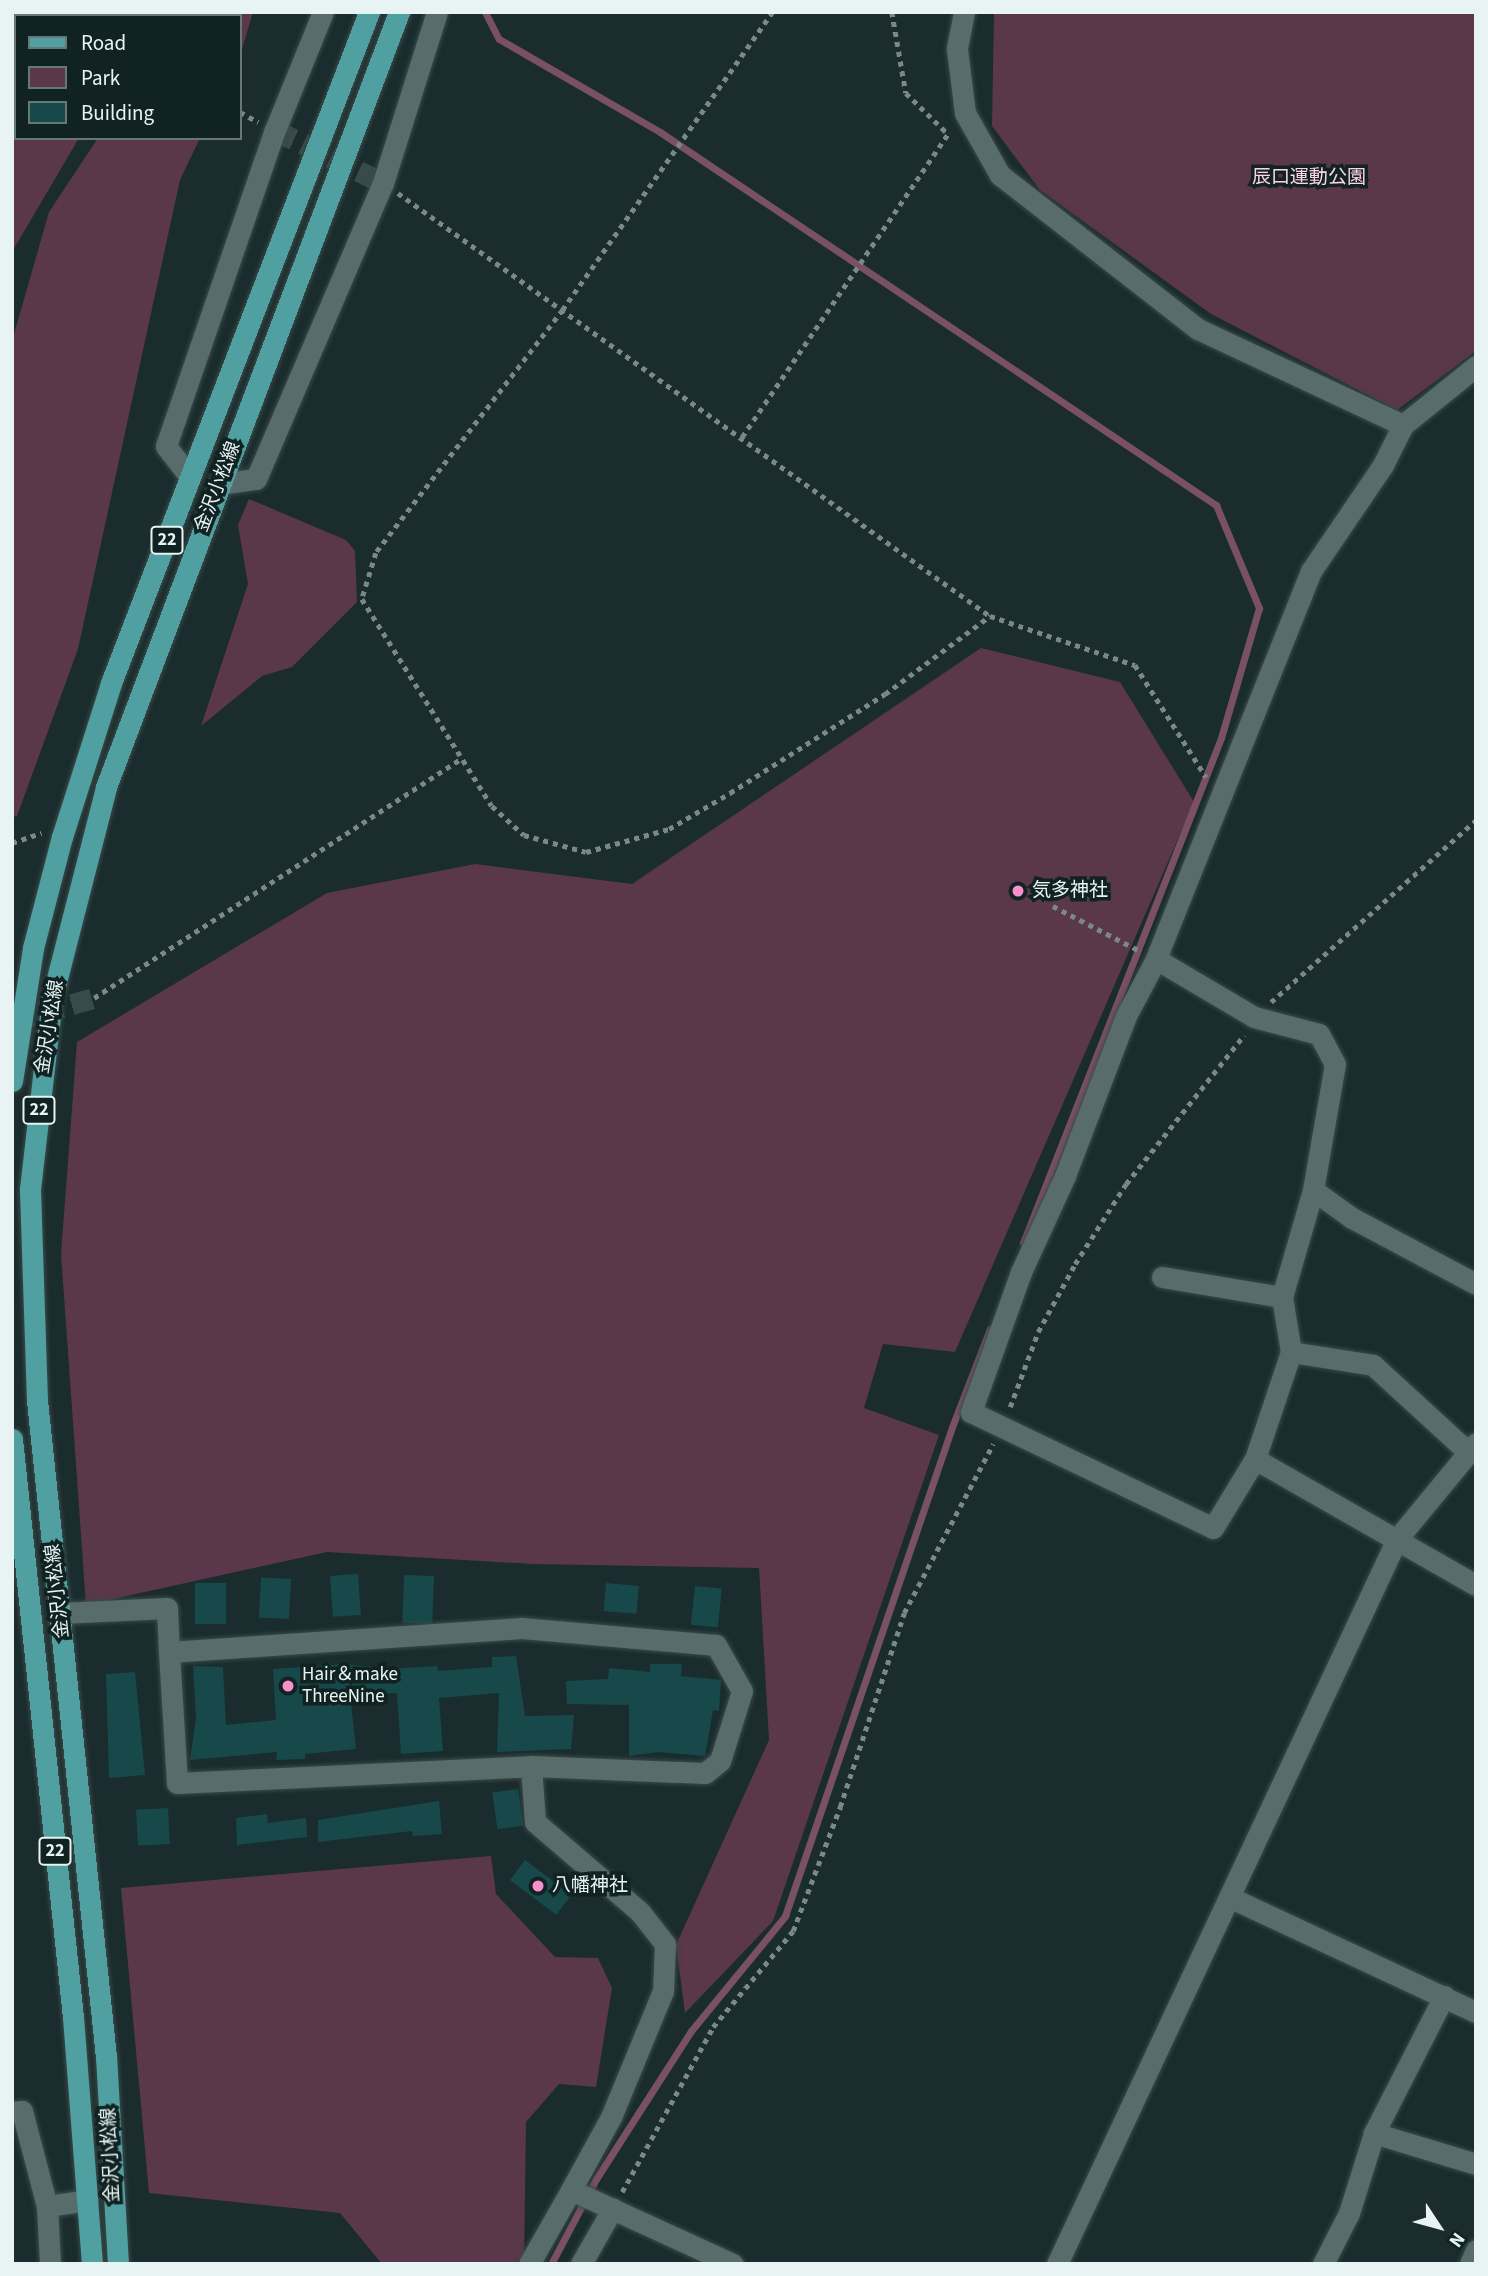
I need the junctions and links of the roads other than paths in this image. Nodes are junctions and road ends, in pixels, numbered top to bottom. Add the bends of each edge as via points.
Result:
1 (323, 12) edge
2 (369, 12) edge
3 (399, 12) edge
4 (437, 12) edge
5 (964, 12) edge
6 (1476, 366) edge
7 (1403, 425) junction
8 (191, 477) junction
9 (219, 484) junction
10 (1156, 959) junction
11 (12, 1081) edge
12 (1313, 1190) junction
13 (1162, 1277) dead end
14 (1476, 1284) edge
15 (1282, 1297) junction
16 (1292, 1352) junction
17 (12, 1439) edge
18 (1472, 1448) edge
19 (1255, 1459) junction
20 (1396, 1539) junction
21 (1476, 1585) edge
22 (60, 1614) junction
23 (169, 1651) junction
24 (531, 1766) junction
25 (1231, 1898) junction
26 (1444, 1996) junction
27 (1476, 2012) edge
28 (12, 2112) edge
29 (1374, 2133) junction
30 (1476, 2164) edge
31 (589, 2198) junction
32 (88, 2200) junction
33 (47, 2206) junction
34 (1476, 2250) edge
35 (50, 2264) edge
36 (92, 2264) edge
37 (118, 2264) edge
38 (529, 2264) edge
39 (581, 2264) edge
40 (733, 2264) edge
41 (1057, 2264) edge
42 (1323, 2264) edge
43 (1470, 2264) edge

1 - 8 street via 275,130 166,446
2 - 8 main road, 金沢小松線 / 22
3 - 9 main road, 金沢小松線 / 22
4 - 9 street via 383,183 256,479
5 - 7 street via 957,49 965,113 1000,175 1198,329
6 - 7 street
7 - 10 street via 1382,465 1311,571
8 - 11 main road, 金沢小松線 / 22 via 111,683 62,837 33,948
9 - 22 main road, 金沢小松線 / 22 via 106,787 52,998 30,1189 37,1401
10 - 12 street via 1254,1017 1318,1034 1335,1064
10 - 19 street via 1126,1016 1065,1176 1021,1272 971,1412 1213,1528
12 - 14 street via 1352,1218
12 - 15 street
13 - 15 street
15 - 16 street
16 - 18 street via 1373,1365
16 - 19 street
17 - 32 main road, 金沢小松線 / 22 via 40,1679
18 - 20 street
19 - 20 street
20 - 21 street
20 - 25 street
22 - 23 street via 167,1608
22 - 37 main road, 金沢小松線 / 22 via 106,2057
23 - 24 street via 177,1783
23 - 24 street via 522,1628 716,1646 742,1691 720,1761 705,1773
24 - 31 street via 535,1822 640,1912 665,1944 663,1992 633,2054
25 - 26 street
25 - 41 street
26 - 27 street
26 - 29 street
28 - 33 street via 22,2111
29 - 30 street
29 - 42 street via 1349,2213
31 - 38 street
31 - 39 street
31 - 40 street
32 - 33 street
32 - 36 main road, 金沢小松線 / 22
33 - 35 street
34 - 43 street

